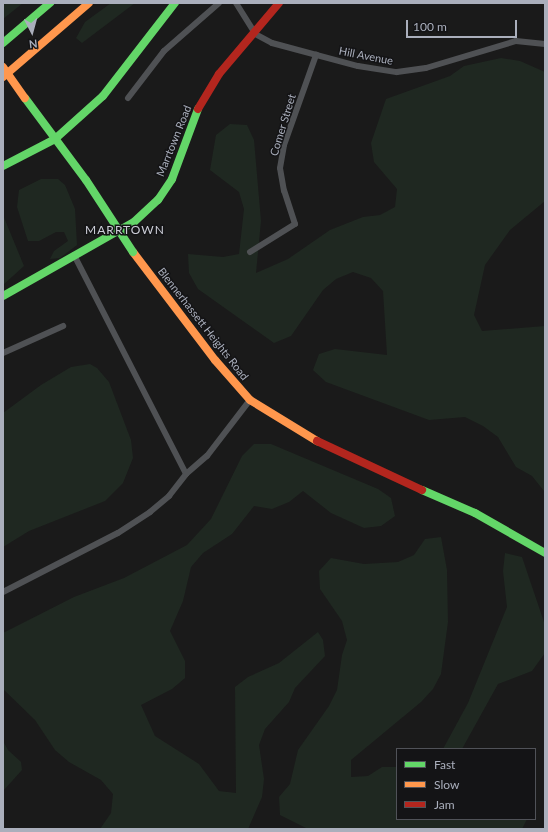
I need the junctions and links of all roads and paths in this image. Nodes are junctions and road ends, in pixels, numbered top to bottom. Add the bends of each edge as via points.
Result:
1 (50, 3) edge
2 (89, 3) edge
3 (175, 3) edge
4 (219, 3) edge
5 (236, 3) edge
6 (279, 3) edge
7 (255, 34) junction
8 (3, 43) edge
9 (545, 44) edge
10 (316, 55) junction
11 (3, 67) edge
12 (3, 77) edge
13 (128, 98) dead end
14 (55, 138) junction
15 (3, 166) edge
16 (250, 252) dead end
17 (74, 255) junction
18 (3, 296) edge
19 (63, 326) dead end
20 (3, 353) edge
21 (250, 400) junction
22 (186, 474) junction
23 (545, 553) edge
24 (3, 592) edge

1 - 8 main road
2 - 12 main road
3 - 14 main road via 103,96
4 - 13 street via 164,50
5 - 7 street
6 - 7 main road, Marrtown Road
7 - 10 street, Hill Avenue via 272,43
7 - 17 main road, Marrtown Road via 219,74 199,106 172,179 158,200 134,222
9 - 10 street, Hill Avenue via 516,41 426,68 397,72
10 - 16 street, Comer Street via 284,145 280,168 295,224
11 - 14 main road, Blennerhassett Heights Road, bridge
14 - 15 main road
14 - 21 main road, Blennerhassett Heights Road, bridge via 133,252 215,360
17 - 18 main road, Marrtown Road
17 - 22 street
19 - 20 street
21 - 22 street via 207,456
21 - 23 main road, Blennerhassett Heights Road via 337,452 475,513
22 - 24 street via 169,496 118,533

